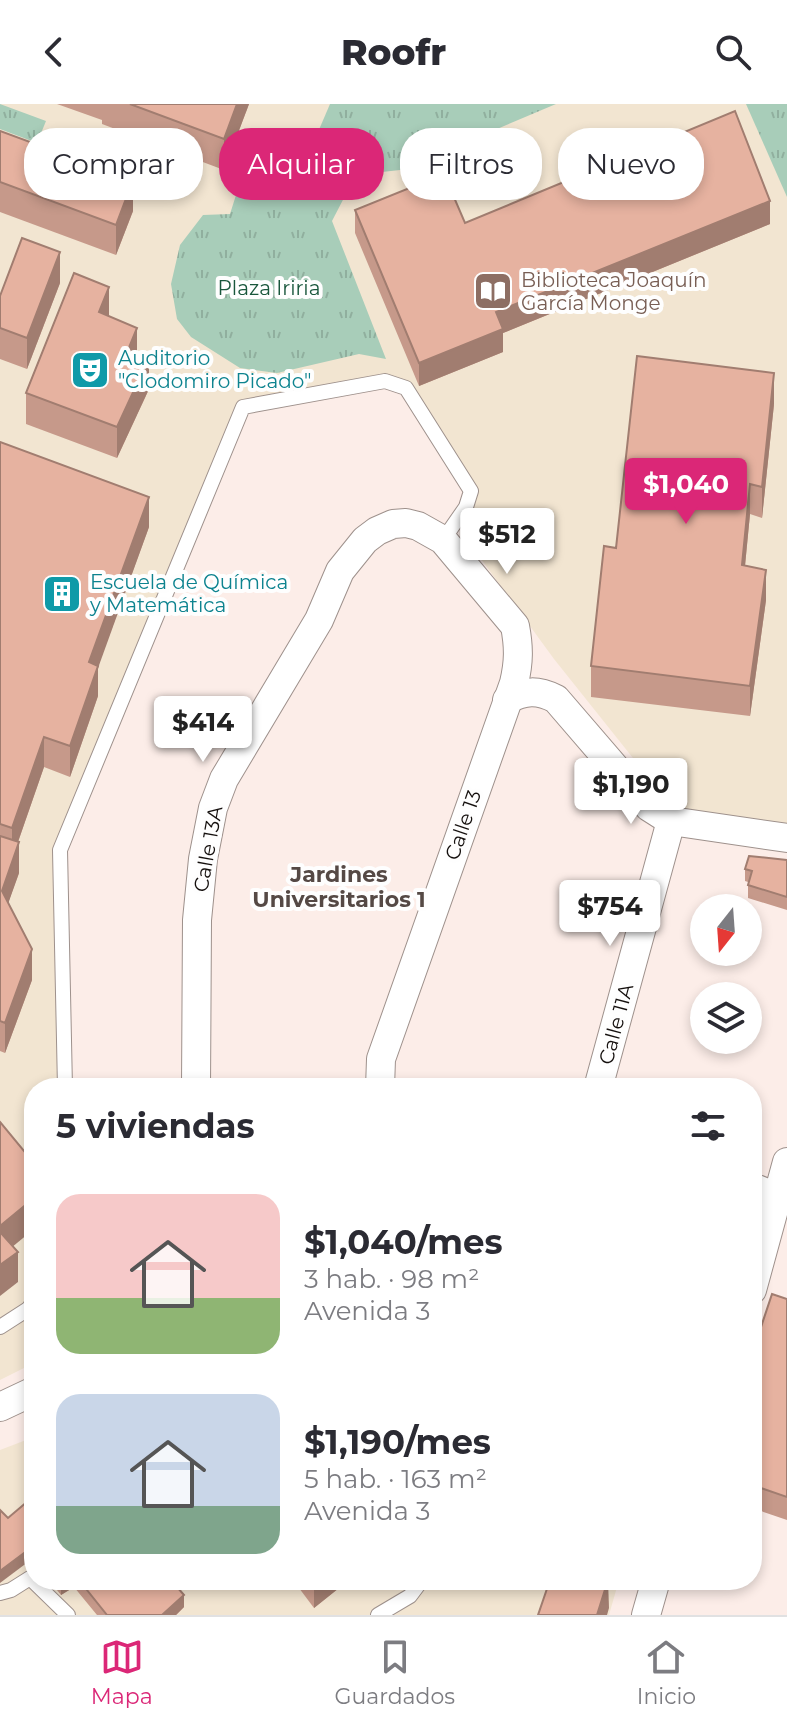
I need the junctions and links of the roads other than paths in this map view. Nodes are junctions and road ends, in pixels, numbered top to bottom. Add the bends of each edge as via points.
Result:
1 (443, 540) junction
2 (507, 700) junction
3 (671, 821) junction
4 (787, 838) edge
5 (65, 1078) edge
6 (196, 1078) edge
7 (380, 1078) edge
8 (601, 1078) edge
9 (787, 1162) edge
10 (772, 1195) edge
11 (762, 1242) edge
12 (24, 1312) edge
13 (0, 1327) edge
14 (24, 1396) edge
15 (0, 1407) edge
16 (24, 1582) edge
17 (42, 1590) edge
18 (414, 1590) edge
19 (653, 1590) edge
20 (0, 1593) edge
21 (68, 1615) edge
22 (378, 1615) edge
23 (646, 1615) edge

1 - 2 street, Calle 13 via 515,626 519,662
1 - 5 lane via 471,491 406,388 385,381 243,407 60,850
1 - 6 street, Calle 13A via 406,523 393,524 365,540 340,571 319,620 224,779 203,859 197,920
2 - 3 street via 530,691 556,699 649,807
2 - 7 street, Calle 13 via 381,1059
3 - 4 street
3 - 8 street, Calle 11A
9 - 10 street
10 - 11 street
12 - 13 lane
14 - 15 street
16 - 20 lane
17 - 21 lane
18 - 22 lane
19 - 23 street

